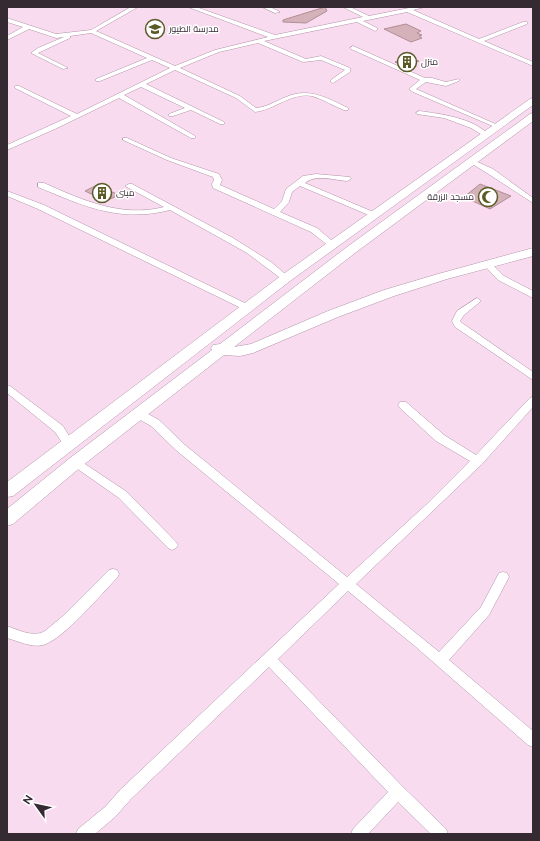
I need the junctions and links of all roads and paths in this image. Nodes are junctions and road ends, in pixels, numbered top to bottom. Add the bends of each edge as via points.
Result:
1 (135, 7) edge
2 (191, 7) edge
3 (266, 7) edge
4 (346, 7) edge
5 (422, 7) edge
6 (407, 10) junction
7 (277, 12) dead end
8 (369, 18) junction
9 (7, 20) edge
10 (358, 20) junction
11 (525, 23) dead end
12 (28, 27) junction
13 (375, 29) dead end
14 (92, 31) junction
15 (79, 32) junction
16 (275, 37) junction
17 (7, 38) edge
18 (478, 40) junction
19 (258, 41) junction
20 (353, 48) dead end
21 (151, 58) junction
22 (533, 64) edge
23 (65, 68) dead end
24 (174, 68) junction
25 (98, 80) dead end
26 (424, 80) junction
27 (457, 80) dead end
28 (333, 81) dead end
29 (141, 84) junction
30 (17, 86) dead end
31 (119, 95) junction
32 (533, 101) edge
33 (191, 108) junction
34 (346, 109) dead end
35 (419, 113) dead end
36 (171, 115) dead end
37 (76, 116) junction
38 (533, 116) edge
39 (222, 124) dead end
40 (497, 126) junction
41 (486, 135) junction
42 (193, 138) dead end
43 (7, 139) edge
44 (125, 139) dead end
45 (17, 144) junction
46 (7, 148) edge
47 (471, 160) junction
48 (346, 178) dead end
49 (299, 184) junction
50 (41, 185) dead end
51 (129, 186) dead end
52 (7, 193) edge
53 (533, 201) edge
54 (170, 208) junction
55 (275, 212) junction
56 (374, 214) junction
57 (333, 245) junction
58 (533, 252) edge
59 (487, 264) junction
60 (286, 278) junction
61 (533, 295) edge
62 (477, 301) dead end
63 (248, 308) junction
64 (205, 340) junction
65 (221, 350) junction
66 (533, 377) edge
67 (7, 388) edge
68 (533, 401) edge
69 (403, 405) dead end
70 (138, 414) junction
71 (69, 444) junction
72 (478, 460) junction
73 (76, 462) junction
74 (7, 491) edge
75 (7, 519) edge
76 (172, 545) dead end
77 (113, 574) dead end
78 (503, 577) dead end
79 (348, 584) junction
80 (7, 632) edge
81 (270, 659) junction
82 (440, 660) junction
83 (533, 740) edge
84 (398, 792) junction
85 (83, 834) edge
86 (358, 834) edge
87 (441, 834) edge

1 - 14 street
2 - 16 street
3 - 7 street
4 - 8 street
5 - 6 street
6 - 8 street
6 - 18 street
8 - 10 street
9 - 12 street
10 - 13 street
10 - 16 street
11 - 18 street
12 - 15 street via 56,36
12 - 17 street
14 - 15 street
14 - 21 street
15 - 23 street via 34,54
16 - 19 street
18 - 22 street
19 - 24 street via 217,51
19 - 28 street via 305,61 321,58 348,69
20 - 26 street
21 - 24 street
21 - 25 street
24 - 29 street
24 - 34 street via 238,97 255,110 272,107 299,94 313,95
26 - 27 street via 444,84
26 - 40 street via 412,89
29 - 31 street
29 - 33 street
30 - 37 street
31 - 37 street
31 - 42 street
32 - 40 main road
33 - 36 street
33 - 39 street
35 - 41 street via 445,116
37 - 45 street
38 - 47 main road
40 - 41 main road
41 - 56 main road
43 - 45 street
44 - 55 street via 216,176 216,186
45 - 46 street
47 - 53 street
47 - 65 main road
48 - 49 street via 316,176 306,178
49 - 55 street via 289,191 285,202
49 - 56 street
50 - 54 street via 86,204 121,212 147,214
51 - 54 street
52 - 63 street
54 - 60 street via 246,248
55 - 57 street via 314,230
56 - 57 main road
57 - 60 main road
58 - 59 main road
59 - 61 street via 501,278
59 - 65 main road via 388,293 314,321 251,349 235,352
60 - 63 main road
62 - 66 street via 460,313 456,321 458,325
63 - 64 main road
64 - 65 main road
64 - 71 main road
65 - 70 main road
67 - 71 street via 59,429
68 - 72 street
69 - 72 street via 440,438
70 - 73 main road
70 - 79 street via 155,424
71 - 74 main road
72 - 79 street
73 - 75 main road
73 - 76 street via 123,495
77 - 80 street via 48,636 34,639
78 - 82 street via 485,611
79 - 81 street
79 - 82 street
81 - 84 street
81 - 85 street via 110,812
82 - 83 street
84 - 86 street
84 - 87 street

